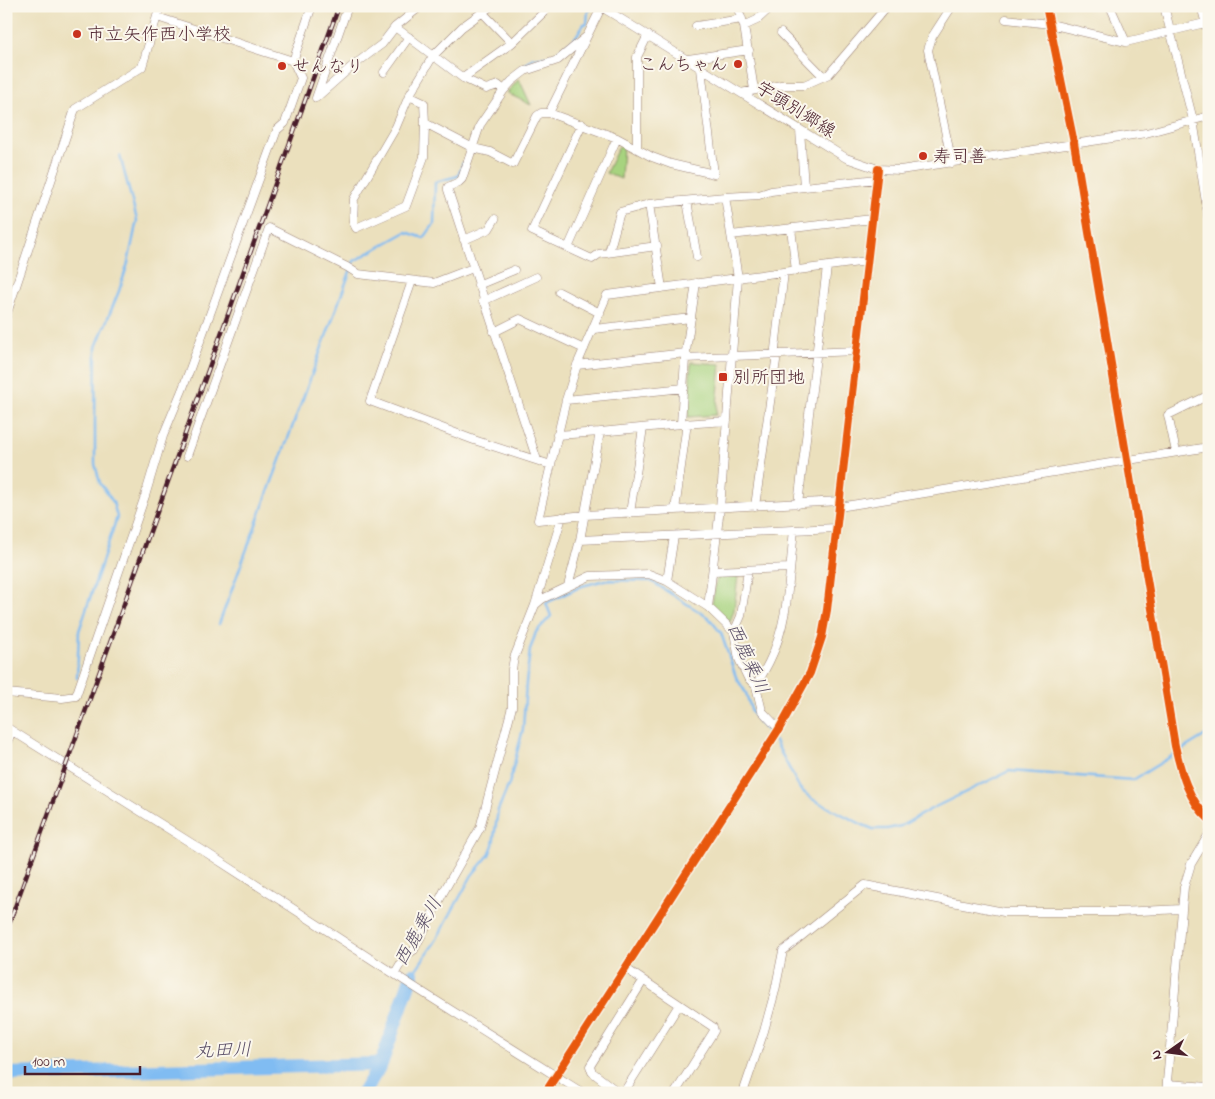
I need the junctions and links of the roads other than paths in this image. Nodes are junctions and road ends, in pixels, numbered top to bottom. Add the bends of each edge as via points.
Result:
1 (160, 6) edge
2 (312, 6) edge
3 (348, 6) edge
4 (421, 6) edge
5 (491, 6) edge
6 (540, 6) edge
7 (736, 6) edge
8 (772, 6) edge
9 (887, 6) edge
10 (952, 6) edge
11 (1046, 6) edge
12 (1110, 6) edge
13 (1164, 6) edge
14 (1201, 6) edge
15 (601, 7) edge
16 (482, 12) junction
17 (157, 17) junction
18 (1006, 19) dead end
19 (743, 22) junction
20 (1207, 23) edge
21 (1050, 24) junction
22 (696, 26) dead end
23 (395, 27) junction
24 (1170, 31) junction
25 (781, 33) dead end
26 (648, 35) junction
27 (1209, 35) edge
28 (587, 36) junction
29 (408, 37) junction
30 (1126, 42) junction
31 (512, 43) junction
32 (749, 50) junction
33 (433, 56) junction
34 (688, 59) junction
35 (293, 61) junction
36 (701, 69) junction
37 (384, 72) dead end
38 (823, 76) junction
39 (463, 78) junction
40 (501, 87) junction
41 (754, 90) junction
42 (741, 93) junction
43 (410, 96) junction
44 (549, 113) junction
45 (1209, 116) edge
46 (1193, 120) junction
47 (425, 123) junction
48 (582, 124) junction
49 (800, 130) junction
50 (618, 138) junction
51 (1074, 143) junction
52 (473, 148) junction
53 (637, 148) junction
54 (952, 163) junction
55 (878, 169) junction
56 (877, 179) junction
57 (804, 187) junction
58 (725, 197) junction
59 (687, 200) junction
60 (649, 204) junction
61 (495, 219) dead end
62 (872, 219) junction
63 (1209, 221) edge
64 (791, 228) junction
65 (731, 235) junction
66 (464, 240) junction
67 (656, 246) junction
68 (568, 248) junction
69 (609, 252) junction
70 (697, 257) dead end
71 (868, 261) junction
72 (827, 267) junction
73 (473, 268) junction
74 (514, 270) dead end
75 (796, 271) junction
76 (784, 272) junction
77 (536, 277) dead end
78 (738, 278) junction
79 (412, 281) junction
80 (696, 284) junction
81 (478, 285) junction
82 (662, 288) junction
83 (559, 292) dead end
84 (483, 301) junction
85 (600, 313) junction
86 (6, 316) edge
87 (691, 318) junction
88 (594, 329) junction
89 (494, 332) junction
90 (584, 349) junction
91 (857, 351) junction
92 (776, 354) junction
93 (815, 354) junction
94 (686, 355) junction
95 (732, 356) junction
96 (577, 365) junction
97 (684, 388) junction
98 (1209, 395) edge
99 (566, 400) junction
100 (727, 421) junction
101 (684, 424) junction
102 (643, 428) junction
103 (600, 432) junction
104 (557, 434) junction
105 (1209, 447) edge
106 (1176, 452) junction
107 (187, 456) dead end
108 (537, 460) junction
109 (1126, 460) junction
110 (551, 464) junction
111 (798, 504) junction
112 (839, 504) junction
113 (755, 506) junction
114 (720, 508) junction
115 (676, 510) junction
116 (630, 513) junction
117 (585, 515) junction
118 (562, 517) junction
119 (836, 528) junction
120 (794, 530) junction
121 (717, 533) junction
122 (674, 536) junction
123 (580, 540) junction
124 (790, 568) junction
125 (748, 570) junction
126 (714, 571) junction
127 (667, 581) junction
128 (568, 586) junction
129 (535, 604) junction
130 (708, 607) junction
131 (734, 632) junction
132 (756, 686) junction
133 (6, 693) edge
134 (9, 729) edge
135 (779, 729) junction
136 (6, 744) edge
137 (1209, 819) edge
138 (1209, 834) edge
139 (1182, 909) junction
140 (625, 968) junction
141 (396, 974) junction
142 (643, 981) junction
143 (679, 1005) junction
144 (556, 1076) junction
145 (1167, 1084) junction
146 (1209, 1087) edge
147 (545, 1093) edge
148 (583, 1093) edge
149 (675, 1093) edge
150 (743, 1093) edge
151 (1166, 1093) edge

1 - 17 street
2 - 35 street
3 - 23 street via 316,98 382,44
4 - 23 street
5 - 16 street
6 - 31 street via 545,11
7 - 19 street
8 - 19 street via 757,20
9 - 38 street via 829,74
10 - 54 street via 932,37 928,50
11 - 21 street
12 - 30 street
13 - 24 street
14 - 20 street
15 - 26 street
15 - 28 street
16 - 31 street
16 - 33 street
17 - 35 street
17 - 86 street via 142,66 76,109
18 - 21 street
19 - 22 street
19 - 32 street
20 - 24 street
20 - 27 street
21 - 30 street
21 - 51 street
23 - 29 street
24 - 30 street
24 - 46 street
25 - 38 street
26 - 34 street
26 - 53 street via 637,57
28 - 40 street via 558,60 525,71
28 - 44 street
29 - 33 street
29 - 37 street
31 - 39 street
32 - 34 street
32 - 41 street
33 - 39 street
33 - 43 street
34 - 36 street, 宇頭別郷線
35 - 133 street via 300,78 285,123 277,130 163,436 76,696 62,698
36 - 42 street, 宇頭別郷線
36 - 53 street via 714,174 680,168
38 - 41 street via 804,85
39 - 40 street via 486,89
40 - 52 street via 480,125
41 - 42 street
42 - 49 street, 宇頭別郷線
43 - 47 street via 424,104
43 - 47 street via 396,127 354,199 352,222 356,228 406,206 424,157
44 - 48 street
44 - 52 street via 537,116 513,164 490,152
45 - 46 street, 宇頭別郷線
46 - 51 street, 宇頭別郷線 via 1146,133
46 - 63 street
47 - 52 street
48 - 50 street
48 - 68 street via 532,231
49 - 55 street, 宇頭別郷線 via 846,158
49 - 57 street
50 - 53 street
50 - 68 street
51 - 54 street, 宇頭別郷線
51 - 109 street
52 - 66 street via 462,179 448,187
54 - 55 street, 宇頭別郷線 via 900,170
55 - 56 street
56 - 57 street
56 - 62 street
57 - 58 street
58 - 59 street
58 - 65 street
59 - 60 street
59 - 70 street
60 - 67 street
60 - 69 street via 620,212
61 - 66 street via 489,229
62 - 64 street
62 - 71 street
64 - 65 street
64 - 75 street
65 - 78 street
66 - 73 street
67 - 69 street
67 - 82 street
68 - 69 street via 592,259
71 - 72 street
71 - 91 street
72 - 75 street
72 - 93 street
73 - 79 street via 434,283
73 - 81 street
74 - 81 street
75 - 76 street
76 - 78 street
76 - 92 street
77 - 84 street
78 - 80 street
78 - 95 street
79 - 107 street via 358,274 269,228
79 - 108 street via 370,401
80 - 82 street
80 - 87 street
81 - 84 street
82 - 85 street via 607,295
83 - 85 street
84 - 89 street
85 - 88 street
87 - 88 street
87 - 94 street
88 - 90 street
89 - 90 street via 520,319
89 - 108 street
90 - 96 street
91 - 93 street
91 - 112 street
92 - 93 street
92 - 95 street
92 - 113 street
93 - 111 street
94 - 95 street
94 - 96 street
94 - 97 street
95 - 100 street
96 - 99 street
97 - 99 street
97 - 101 street
98 - 106 street via 1168,415
99 - 104 street
100 - 101 street
100 - 114 street
101 - 102 street
101 - 115 street
102 - 103 street
102 - 116 street
103 - 104 street
103 - 117 street
104 - 110 street
105 - 106 street
106 - 109 street
108 - 110 street
109 - 112 street
109 - 137 street via 1177,755 1188,790
110 - 118 street via 538,520
111 - 112 street
111 - 113 street
112 - 119 street
113 - 114 street
114 - 115 street
114 - 121 street
115 - 116 street
116 - 117 street
117 - 118 street
117 - 123 street
118 - 129 street
119 - 120 street
119 - 135 street via 827,610 818,651 807,680
120 - 121 street
120 - 124 street
121 - 122 street
121 - 126 street
122 - 123 street
122 - 127 street
123 - 128 street
124 - 125 street
124 - 132 street via 781,628 770,661
125 - 126 street
125 - 131 street via 741,616
126 - 130 street
127 - 128 street via 649,574 590,576
127 - 130 street
128 - 129 street
129 - 141 street via 514,658 512,707 480,828 414,950 404,956
130 - 131 street
131 - 132 street via 739,659 748,678
132 - 135 street via 762,711
134 - 136 street
134 - 141 street
135 - 140 street
138 - 139 street via 1191,864
139 - 145 street
139 - 150 street via 1004,912 865,885 783,951 764,1031
140 - 142 street
140 - 144 street
141 - 144 street
142 - 143 street
142 - 143 street via 590,1066 592,1072 618,1092 624,1092
143 - 149 street via 713,1027 714,1031
144 - 147 street
144 - 148 street
145 - 146 street
145 - 151 street

